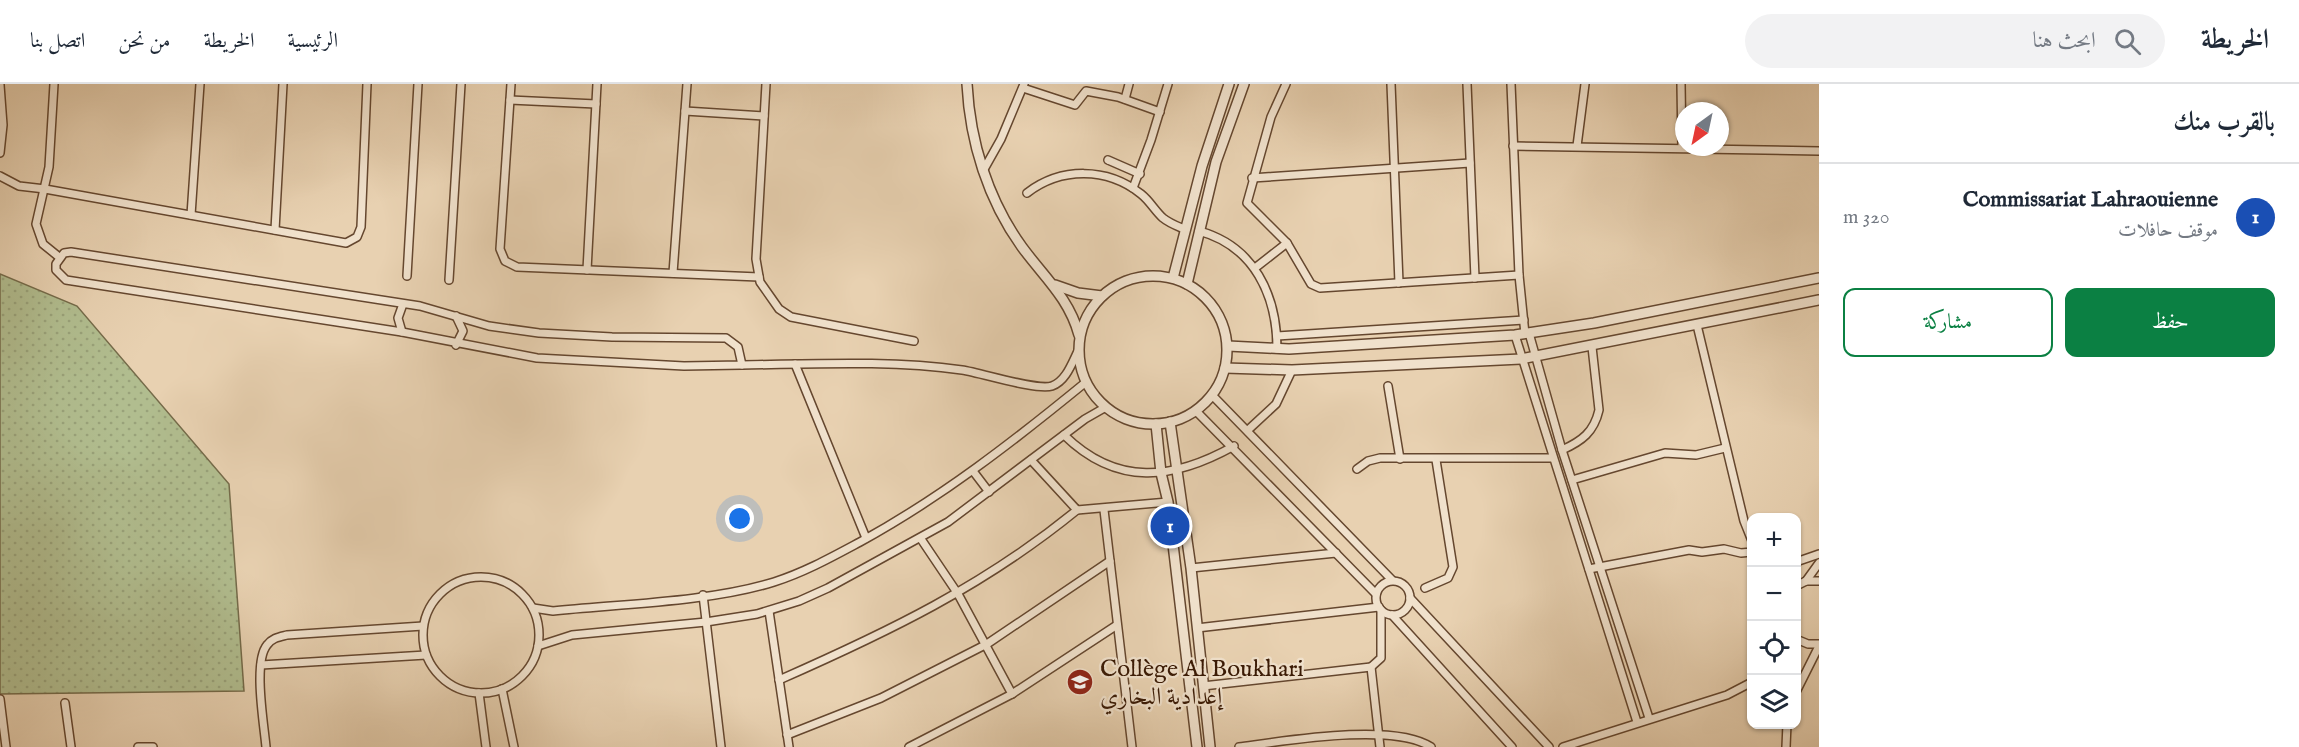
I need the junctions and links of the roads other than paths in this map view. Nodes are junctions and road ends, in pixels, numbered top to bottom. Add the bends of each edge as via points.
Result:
1 (54, 84) edge
2 (200, 84) edge
3 (283, 84) edge
4 (367, 84) edge
5 (418, 84) edge
6 (461, 84) edge
7 (511, 84) edge
8 (597, 84) edge
9 (687, 84) edge
10 (766, 84) edge
11 (967, 84) edge
12 (1129, 84) edge
13 (1168, 84) edge
14 (1229, 84) edge
15 (1244, 84) edge
16 (1286, 84) edge
17 (1391, 84) edge
18 (1467, 84) edge
19 (1511, 84) edge
20 (1585, 84) edge
21 (1681, 84) edge
22 (0, 85) edge
23 (1023, 86) edge
24 (1125, 99) junction
25 (510, 100) junction
26 (1681, 102) edge
27 (596, 104) junction
28 (686, 111) junction
29 (1160, 112) junction
30 (764, 116) junction
31 (1513, 146) junction
32 (1577, 146) junction
33 (1675, 148) edge
34 (1729, 149) edge
35 (1819, 151) edge
36 (0, 153) edge
37 (1107, 160) dead end
38 (1470, 163) junction
39 (1394, 168) junction
40 (983, 171) junction
41 (1140, 174) junction
42 (0, 176) edge
43 (1252, 178) junction
44 (1133, 188) junction
45 (45, 189) junction
46 (1027, 193) dead end
47 (191, 215) junction
48 (1184, 229) junction
49 (275, 230) junction
50 (1200, 231) junction
51 (1287, 243) junction
52 (58, 257) junction
53 (1255, 268) junction
54 (587, 270) junction
55 (673, 273) junction
56 (1520, 275) junction
57 (407, 276) dead end
58 (759, 277) junction
59 (1173, 278) junction
60 (1475, 278) junction
61 (1819, 278) edge
62 (449, 280) dead end
63 (1399, 283) junction
64 (1187, 284) junction
65 (1055, 285) junction
66 (1102, 296) junction
67 (1819, 300) edge
68 (403, 304) junction
69 (456, 316) junction
70 (1524, 320) junction
71 (1696, 325) junction
72 (402, 332) junction
73 (1527, 334) junction
74 (1515, 335) junction
75 (1277, 336) junction
76 (1079, 337) junction
77 (914, 341) dead end
78 (456, 345) junction
79 (1228, 346) junction
80 (1592, 346) junction
81 (1277, 349) junction
82 (1078, 351) junction
83 (1535, 358) junction
84 (1521, 359) junction
85 (795, 364) junction
86 (742, 365) junction
87 (1226, 368) junction
88 (1293, 370) junction
89 (1086, 382) junction
90 (1388, 386) dead end
91 (1212, 395) junction
92 (1106, 407) junction
93 (1196, 411) junction
94 (1170, 422) junction
95 (1156, 424) junction
96 (1248, 430) junction
97 (1064, 435) junction
98 (1234, 446) junction
99 (1725, 448) junction
100 (1562, 450) junction
101 (1552, 458) junction
102 (1400, 459) junction
103 (1031, 460) junction
104 (1436, 460) junction
105 (1357, 469) dead end
106 (973, 471) junction
107 (1176, 471) junction
108 (1161, 473) junction
109 (1572, 480) junction
110 (989, 492) junction
111 (1168, 502) junction
112 (1077, 510) junction
113 (1104, 510) junction
114 (1747, 528) edge
115 (866, 538) junction
116 (921, 539) junction
117 (1747, 552) edge
118 (1336, 553) junction
119 (1819, 554) edge
120 (1110, 561) junction
121 (1801, 561) edge
122 (1819, 563) edge
123 (1600, 566) junction
124 (1191, 568) junction
125 (1588, 568) junction
126 (1392, 580) junction
127 (1806, 581) junction
128 (1819, 581) edge
129 (1801, 584) edge
130 (1425, 588) dead end
131 (958, 594) junction
132 (1376, 594) junction
133 (703, 595) junction
134 (1410, 598) junction
135 (533, 608) junction
136 (1380, 609) junction
137 (769, 611) junction
138 (1392, 615) junction
139 (706, 622) junction
140 (1117, 625) junction
141 (423, 627) junction
142 (1197, 628) junction
143 (1801, 641) edge
144 (987, 644) junction
145 (1819, 645) edge
146 (538, 646) junction
147 (426, 654) junction
148 (261, 666) junction
149 (1371, 667) junction
150 (779, 680) junction
151 (1801, 684) edge
152 (1747, 685) edge
153 (1203, 686) junction
154 (502, 689) junction
155 (479, 693) junction
156 (1012, 694) junction
157 (0, 699) edge
158 (65, 703) dead end
159 (1649, 718) junction
160 (1637, 722) junction
161 (1787, 729) edge
162 (1378, 734) junction
163 (787, 735) junction
164 (1274, 745) edge
165 (6, 747) edge
166 (71, 747) edge
167 (138, 747) edge
168 (153, 747) edge
169 (266, 747) edge
170 (486, 747) edge
171 (514, 747) edge
172 (721, 747) edge
173 (789, 747) edge
174 (909, 747) edge
175 (1132, 747) edge
176 (1197, 747) edge
177 (1210, 747) edge
178 (1239, 747) edge
179 (1380, 747) edge
180 (1431, 747) edge
181 (1512, 747) edge
182 (1549, 747) edge
183 (1563, 747) edge
184 (1786, 747) edge

1 - 45 street via 50,167
2 - 47 street
3 - 49 street
4 - 49 street via 359,234 342,243
5 - 57 street
6 - 62 street
7 - 25 street
8 - 27 street
9 - 28 street
10 - 30 street
11 - 40 street via 970,117
12 - 24 street
13 - 29 street
14 - 48 street
15 - 50 street via 1219,152
16 - 43 street
17 - 39 street
18 - 38 street
19 - 31 street
20 - 32 street
21 - 26 street
22 - 36 street
23 - 24 street via 1076,105 1086,91
23 - 40 street
24 - 29 street
25 - 27 street
25 - 54 street via 500,249 503,257 517,267
27 - 54 street
28 - 30 street
28 - 55 street
29 - 41 street
30 - 58 street via 756,259
31 - 32 street
31 - 56 street
32 - 33 street
34 - 35 street
37 - 41 street
38 - 39 street
38 - 60 street
39 - 43 street
39 - 63 street
40 - 65 street via 1010,229
41 - 44 street
42 - 45 street via 19,186
43 - 51 street via 1247,203
44 - 46 street via 1116,179 1078,173 1041,182
44 - 48 street via 1164,219
45 - 47 street
45 - 52 street via 37,231 43,244
47 - 49 street
48 - 59 street
50 - 53 street via 1227,242
50 - 64 street
51 - 53 street
51 - 63 street via 1315,286
52 - 68 street via 71,252
52 - 72 street via 56,270 66,280
53 - 75 street via 1274,307
54 - 55 street
55 - 58 street
56 - 60 street
56 - 70 street
58 - 77 street via 774,303 790,317
59 - 64 street
59 - 66 street via 1133,278
60 - 63 street
61 - 73 street
64 - 79 street via 1211,303 1220,316
65 - 66 street
65 - 76 street via 1076,322
66 - 76 street via 1087,315
67 - 71 street
68 - 69 street
68 - 72 street via 398,318
69 - 78 street via 463,331
69 - 86 street via 489,326 539,333 726,338 738,347
70 - 73 street
70 - 75 street
71 - 80 street
71 - 99 street
72 - 78 street
73 - 74 street
73 - 83 street
74 - 81 street
74 - 84 street
75 - 81 street
76 - 82 street
78 - 86 street via 610,364
79 - 81 street
79 - 87 street
80 - 83 street
80 - 100 street via 1598,418 1587,435
82 - 85 street via 1060,381 1044,388 952,369
82 - 89 street
83 - 84 street
83 - 100 street
84 - 88 street
84 - 101 street
85 - 86 street
85 - 115 street
87 - 88 street
87 - 91 street
88 - 96 street via 1276,404
89 - 92 street
89 - 106 street
90 - 102 street
91 - 93 street
91 - 96 street
92 - 95 street via 1124,418
92 - 97 street
93 - 94 street
93 - 98 street
94 - 95 street
94 - 107 street
95 - 108 street
96 - 126 street
97 - 103 street
97 - 108 street via 1099,462 1119,469
98 - 107 street
98 - 118 street
99 - 109 street via 1696,456 1665,453
99 - 114 street
100 - 109 street
101 - 104 street
101 - 125 street
102 - 104 street
102 - 105 street via 1374,459
103 - 110 street
103 - 112 street
104 - 130 street via 1453,567 1448,578
106 - 110 street
106 - 115 street via 928,504
107 - 108 street
107 - 124 street
108 - 111 street
109 - 123 street
110 - 116 street
111 - 113 street
111 - 176 street
112 - 113 street
112 - 131 street via 1037,543
113 - 120 street
115 - 133 street via 793,575 750,588
116 - 131 street
116 - 137 street via 828,588
117 - 123 street via 1689,550
118 - 124 street
118 - 132 street
119 - 121 street
120 - 140 street
120 - 144 street
122 - 127 street
123 - 125 street
123 - 159 street
124 - 142 street
125 - 160 street
126 - 132 street via 1385,582
126 - 134 street via 1405,585
127 - 128 street
127 - 129 street
131 - 144 street
131 - 150 street via 899,627
132 - 136 street
133 - 135 street via 553,611
133 - 139 street
134 - 138 street via 1405,610
134 - 182 street
135 - 141 street via 515,588 497,579 478,576 441,591 429,607
135 - 146 street
136 - 138 street
136 - 142 street
136 - 149 street via 1381,658
137 - 139 street
137 - 150 street
138 - 181 street
139 - 146 street via 572,635
139 - 172 street
140 - 156 street
140 - 175 street
141 - 147 street
141 - 148 street via 280,637 268,644
142 - 153 street
143 - 145 street
144 - 156 street
144 - 163 street via 881,698
145 - 151 street
146 - 154 street via 525,672
147 - 148 street
147 - 155 street via 434,670 447,682
148 - 169 street
149 - 153 street
149 - 162 street
150 - 163 street
152 - 159 street via 1727,695
153 - 177 street
154 - 155 street
154 - 171 street
155 - 170 street
156 - 174 street
157 - 165 street
158 - 166 street
159 - 160 street
160 - 183 street
161 - 184 street
162 - 164 street
162 - 179 street
162 - 180 street via 1410,737
163 - 173 street
164 - 178 street
167 - 168 street

